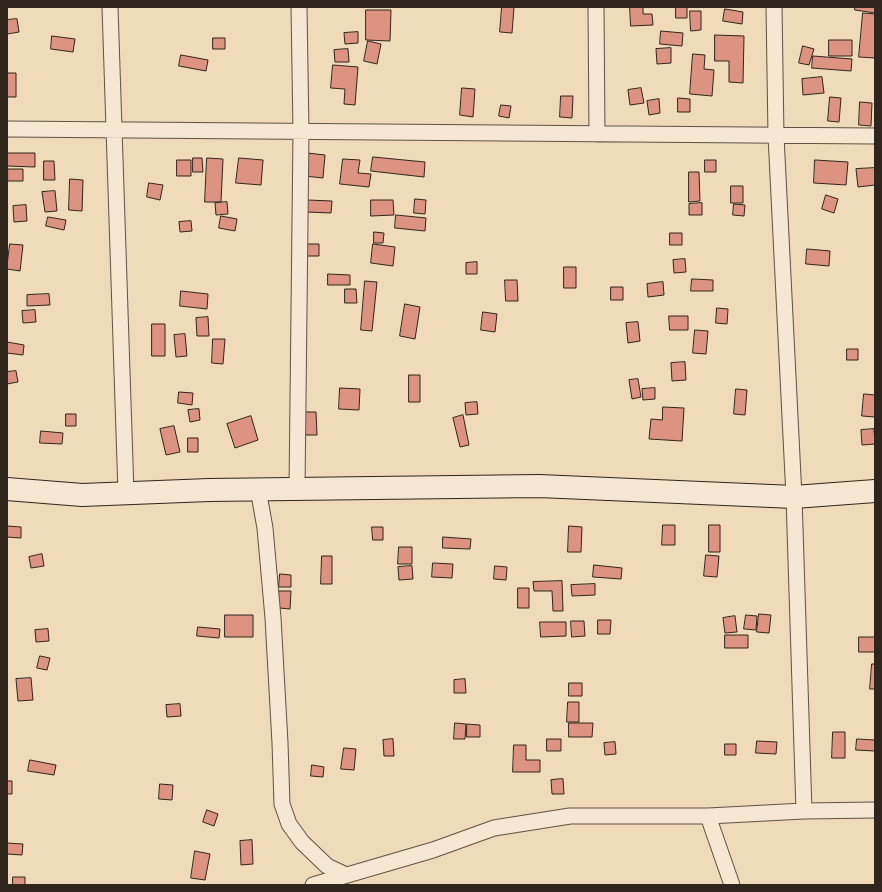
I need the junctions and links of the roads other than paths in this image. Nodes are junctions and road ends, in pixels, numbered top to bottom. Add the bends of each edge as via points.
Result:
1 (110, 7) edge
2 (299, 7) edge
3 (596, 7) edge
4 (774, 7) edge
5 (7, 129) edge
6 (114, 130) junction
7 (301, 132) junction
8 (597, 134) junction
9 (776, 136) junction
10 (875, 136) edge
11 (7, 489) edge
12 (258, 489) junction
13 (297, 489) junction
14 (875, 491) edge
15 (126, 493) junction
16 (794, 497) junction
17 (875, 810) edge
18 (804, 811) junction
19 (708, 816) junction
20 (346, 875) junction
21 (313, 885) edge
22 (732, 885) edge

1 - 6 street
2 - 7 street
3 - 8 street
4 - 9 street
5 - 6 street
6 - 7 street
6 - 15 street
7 - 8 street
7 - 13 street
8 - 9 street
9 - 10 street
9 - 16 street
11 - 15 street via 82,495
12 - 13 street
12 - 15 street
12 - 20 street via 265,528 273,618 282,804 289,824 302,842 327,866
13 - 16 street via 539,486
14 - 16 street
16 - 18 street
17 - 18 street
18 - 19 street
19 - 20 street via 570,816 494,828 433,850
19 - 22 street
20 - 21 street

